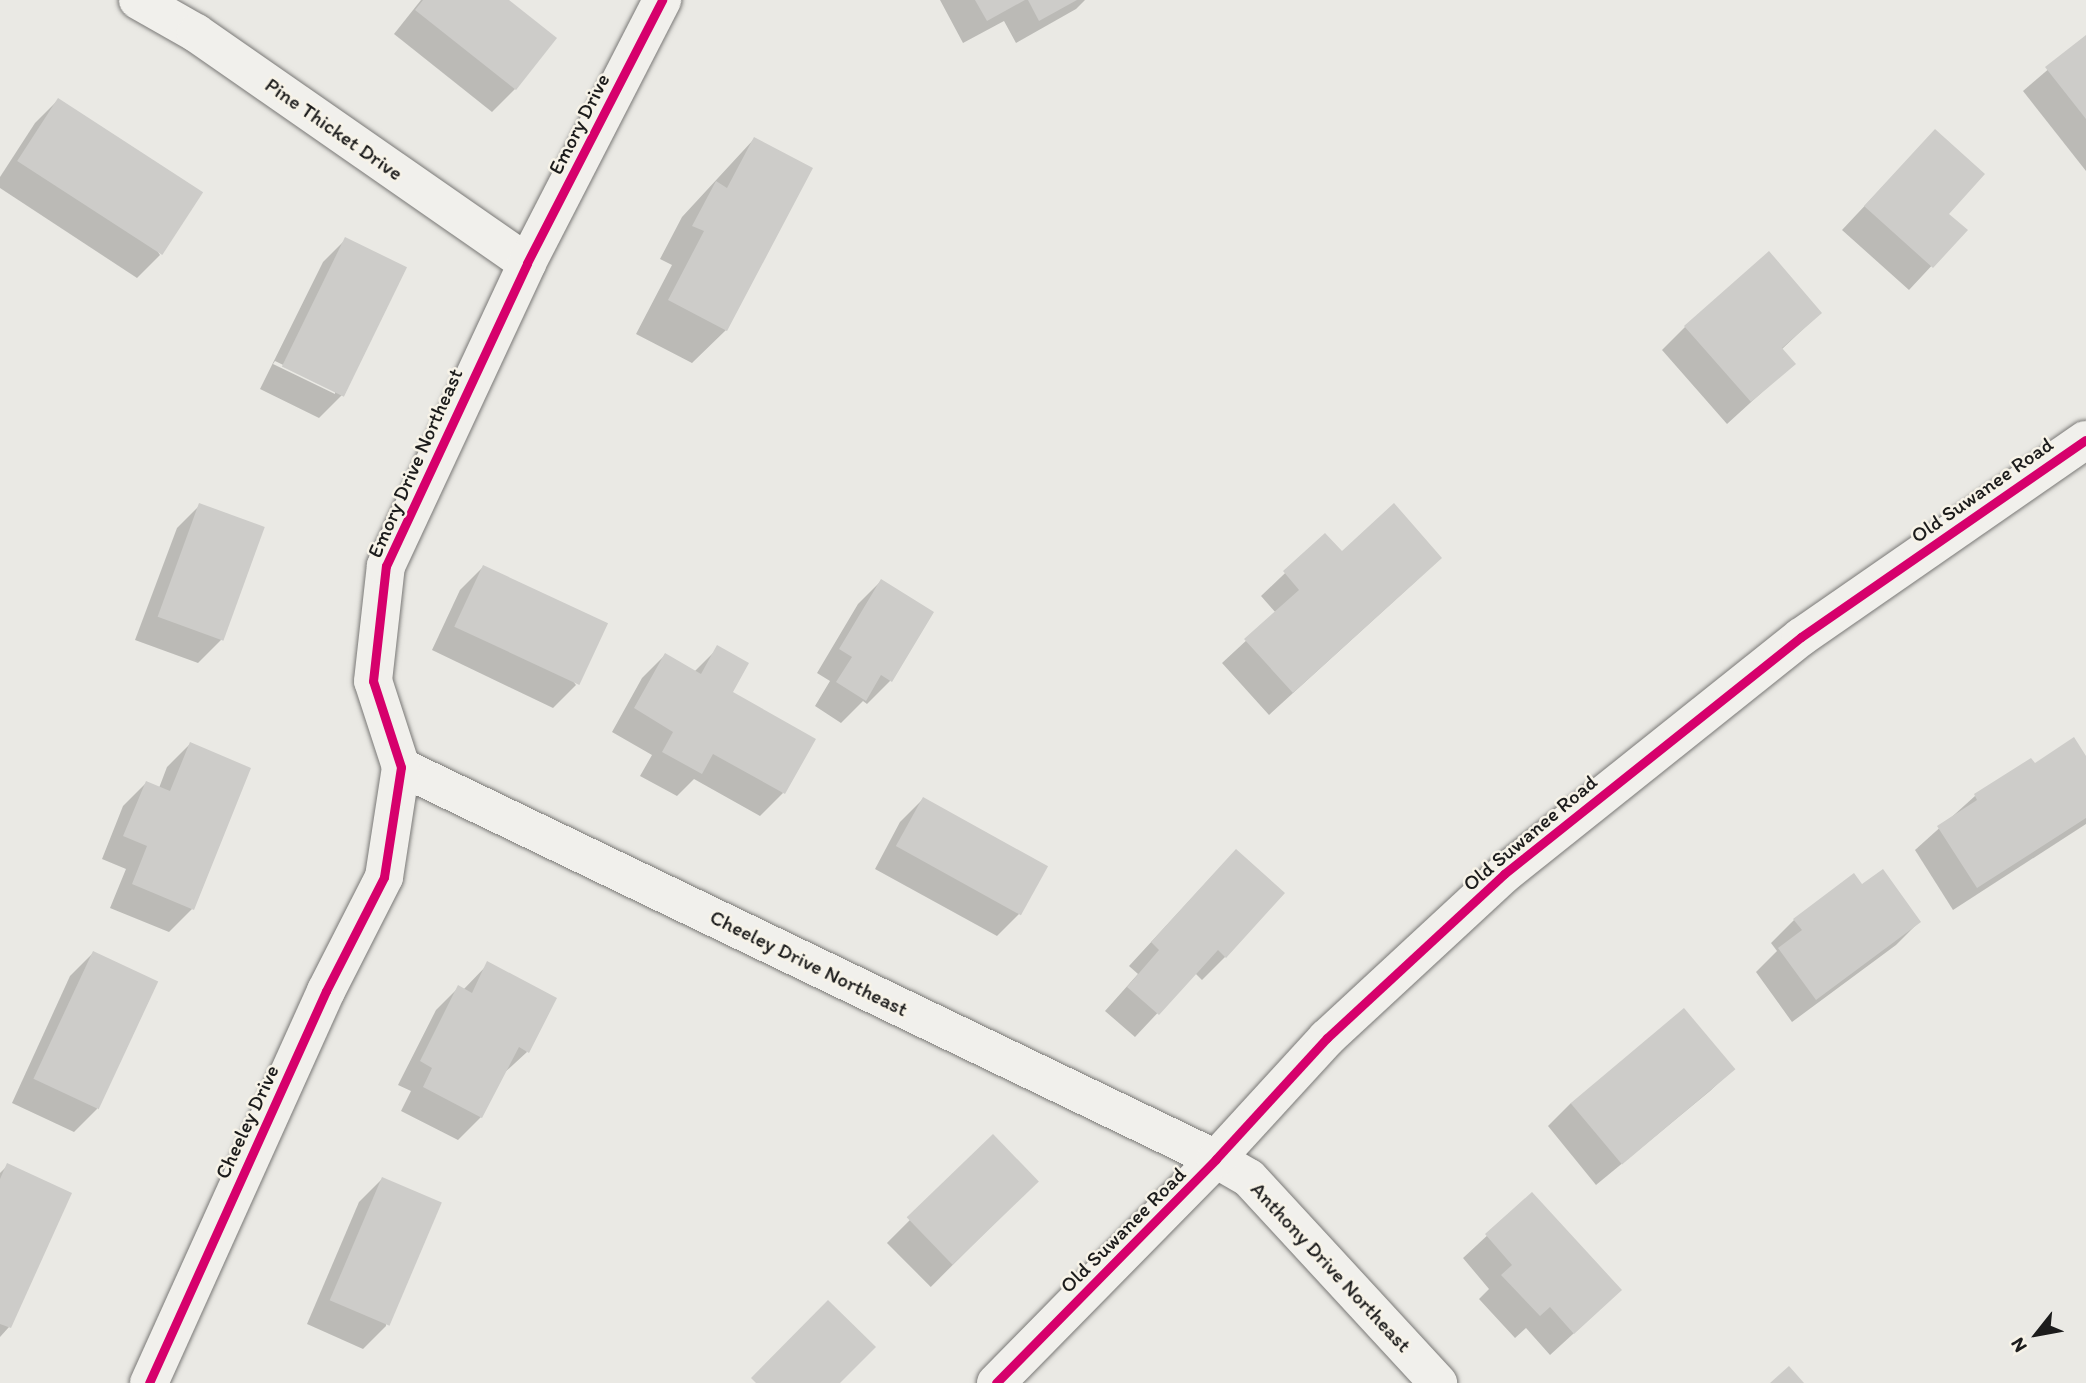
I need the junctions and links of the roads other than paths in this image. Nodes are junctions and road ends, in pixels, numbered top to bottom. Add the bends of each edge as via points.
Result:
1 (138, 0) edge
2 (662, 0) edge
3 (527, 263) junction
4 (2086, 440) edge
5 (401, 767) junction
6 (1216, 1159) junction
7 (149, 1383) edge
8 (996, 1383) edge
9 (1438, 1383) edge

1 - 3 street, Pine Thicket Drive via 196,33
2 - 3 street, Emory Drive
3 - 5 street, Emory Drive Northeast via 386,566 373,681
4 - 6 street, Old Suwanee Road via 1801,637 1504,874 1328,1038
5 - 6 street, Cheeley Drive Northeast
5 - 7 street, Cheeley Drive via 384,877 326,991
6 - 8 street, Old Suwanee Road
6 - 9 street, Anthony Drive Northeast via 1249,1178

